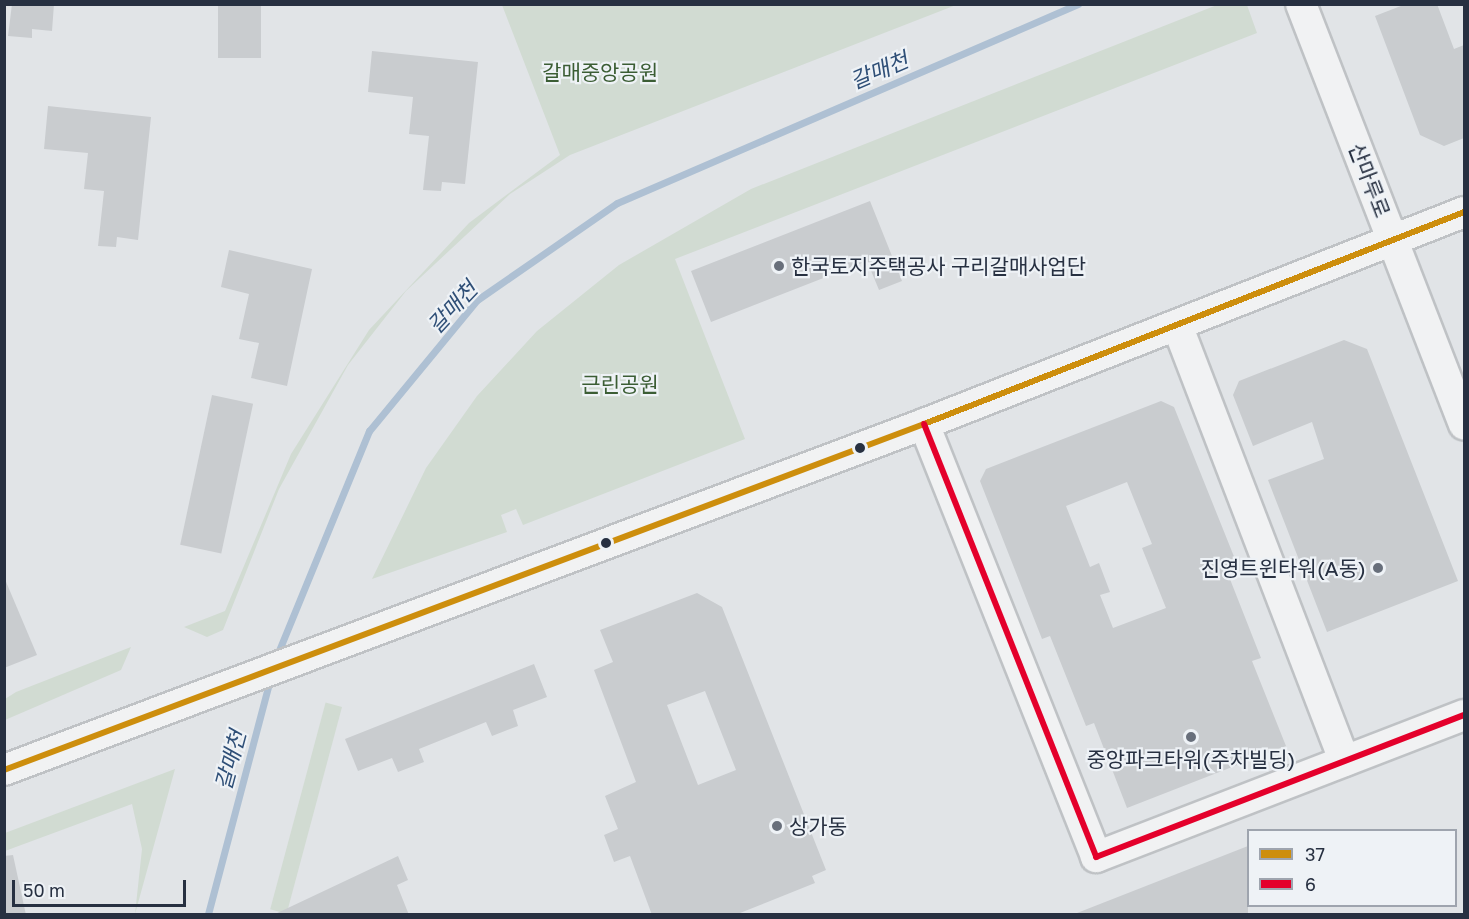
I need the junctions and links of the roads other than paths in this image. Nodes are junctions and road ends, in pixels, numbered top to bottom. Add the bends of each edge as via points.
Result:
1 (1301, 4) edge
2 (1464, 212) edge
3 (1393, 240) junction
4 (1177, 325) junction
5 (924, 424) junction
6 (1464, 424) edge
7 (1464, 715) edge
8 (1344, 761) junction
9 (4, 770) edge

1 - 3 street, 산마루로
2 - 3 street
3 - 4 street
3 - 6 street, 산마루로
4 - 5 street
4 - 8 street
5 - 8 street via 1096,857
5 - 9 street via 137,724
7 - 8 street

